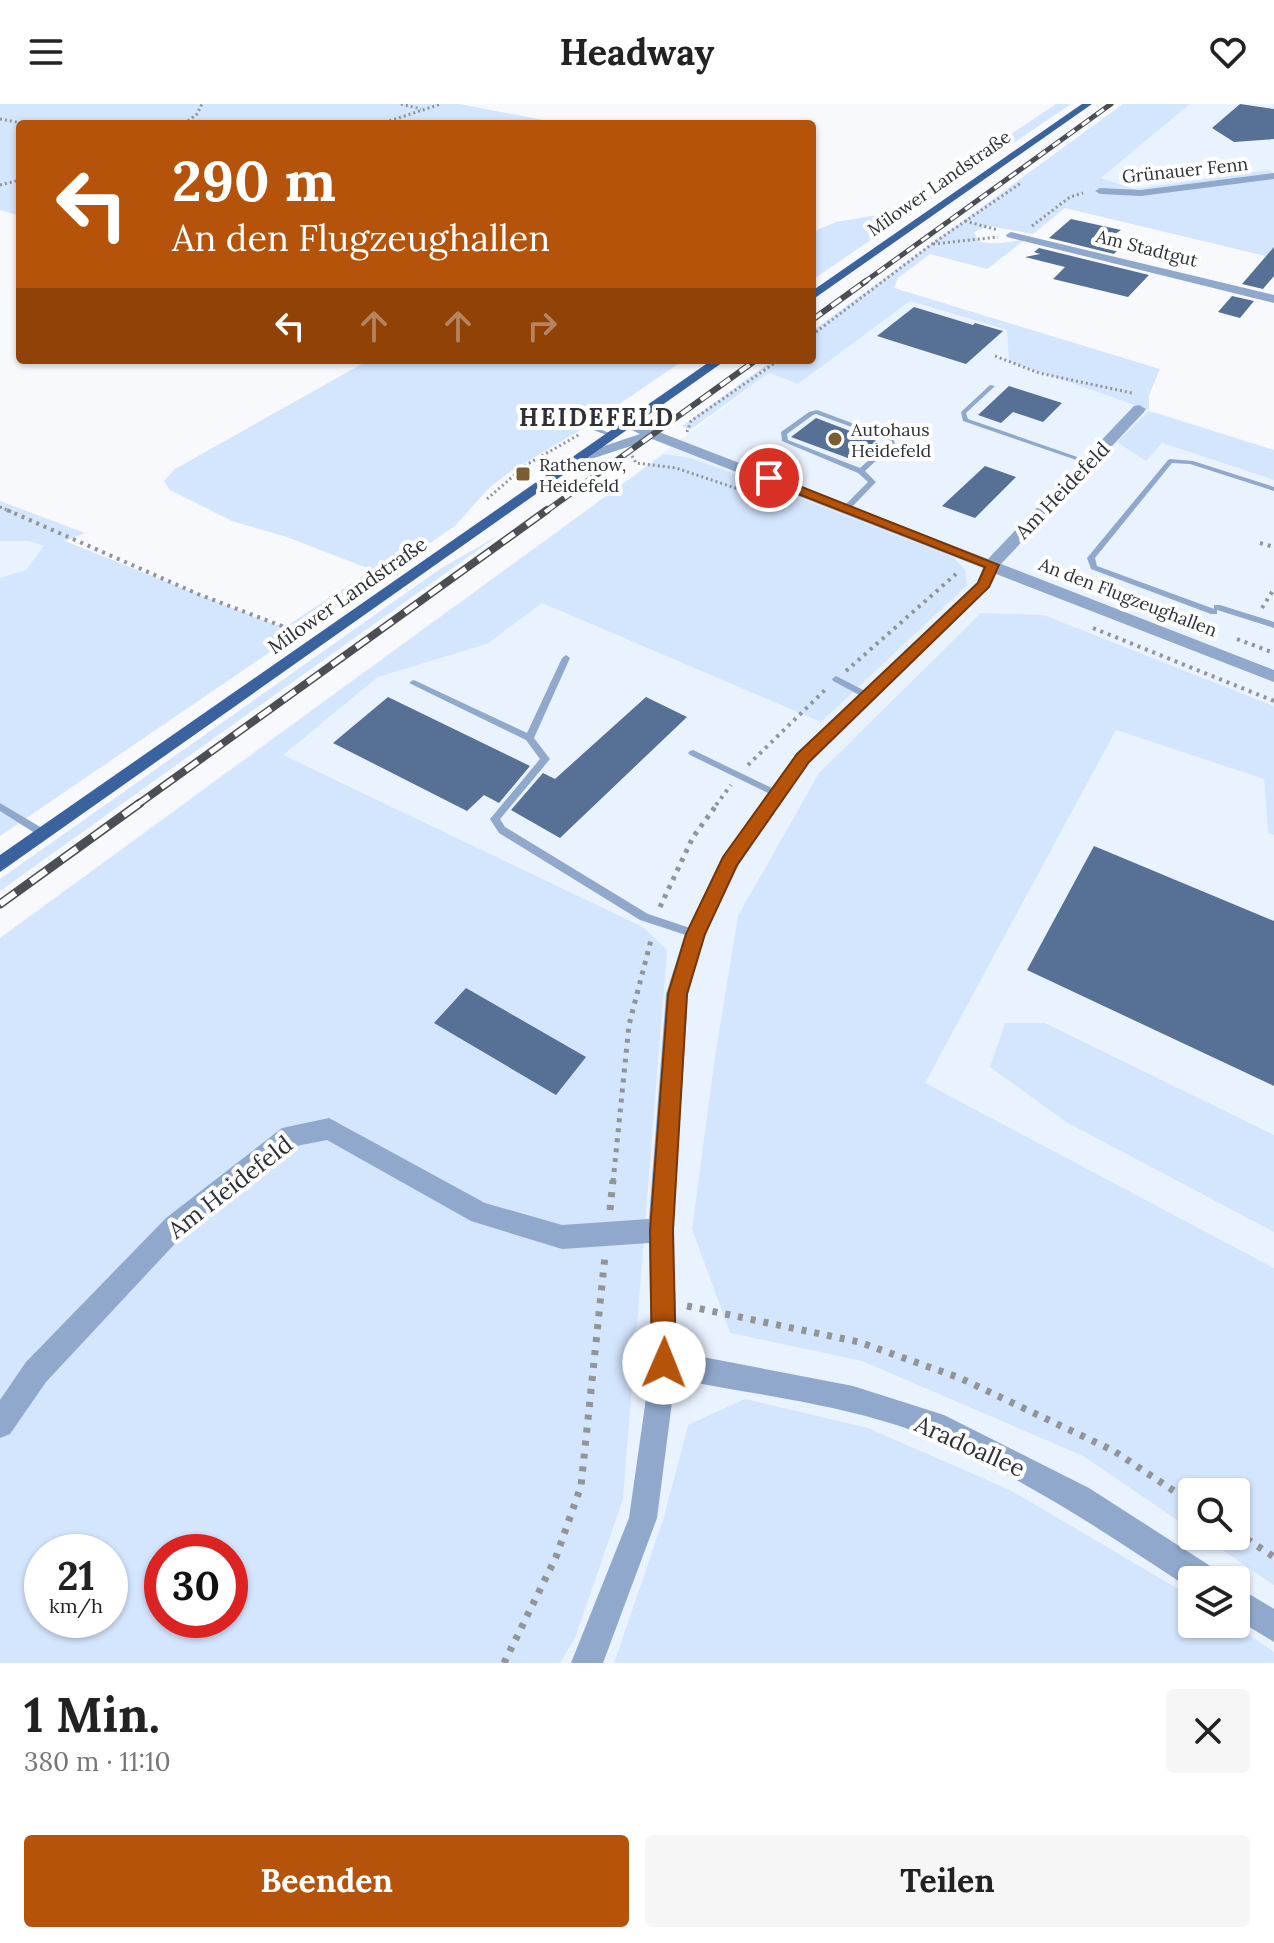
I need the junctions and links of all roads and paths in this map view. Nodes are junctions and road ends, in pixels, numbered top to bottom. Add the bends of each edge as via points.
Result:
1 (202, 104) edge
2 (401, 104) edge
3 (441, 104) edge
4 (1088, 104) edge
5 (422, 109) junction
6 (189, 120) edge
7 (391, 120) edge
8 (1274, 176) edge
9 (1021, 183) dead end
10 (1100, 191) joint
11 (965, 221) junction
12 (1016, 236) junction
13 (932, 244) junction
14 (816, 293) edge
15 (1274, 299) edge
16 (816, 332) edge
17 (995, 356) dead end
18 (714, 364) edge
19 (773, 364) edge
20 (992, 386) dead end
21 (1139, 409) joint
22 (628, 425) junction
23 (591, 427) dead end
24 (654, 434) junction
25 (619, 440) junction
26 (685, 445) junction
27 (582, 458) joint
28 (1087, 462) junction
29 (861, 471) junction
30 (1274, 489) edge
31 (743, 491) dead end
32 (0, 507) edge
33 (846, 508) junction
34 (1260, 543) dead end
35 (1274, 547) edge
36 (943, 568) dead end
37 (988, 575) junction
38 (1086, 625) dead end
39 (1274, 625) edge
40 (310, 647) junction
41 (566, 658) dead end
42 (1274, 676) edge
43 (836, 679) dead end
44 (413, 683) dead end
45 (868, 696) junction
46 (1274, 701) edge
47 (529, 738) junction
48 (693, 753) dead end
49 (775, 793) junction
50 (0, 806) edge
51 (44, 834) junction
52 (0, 865) edge
53 (695, 934) junction
54 (661, 1230) junction
55 (665, 1302) junction
56 (664, 1363) junction
57 (0, 1424) edge
58 (1178, 1494) edge
59 (1250, 1541) edge
60 (1274, 1557) edge
61 (1183, 1566) edge
62 (1250, 1611) edge
63 (1274, 1627) edge
64 (587, 1663) edge

1 - 6 path
2 - 5 path
3 - 5 path
4 - 14 main road, Milower Landstraße
5 - 7 path
8 - 10 street, Grünauer Fenn via 1141,193
9 - 11 path
10 - 12 path via 1070,197
11 - 12 path
11 - 13 path
12 - 13 path
12 - 15 street, Am Stadtgut
13 - 16 path
17 - 21 path via 1039,373 1131,392 1142,399
18 - 22 main road
19 - 26 path via 691,421
20 - 28 lane via 963,413 965,420
21 - 28 street, Am Heidefeld
22 - 24 street, An den Flugzeughallen
22 - 25 main road
23 - 25 lane
24 - 25 street
24 - 26 street, An den Flugzeughallen
25 - 27 street
25 - 31 path via 636,463 677,467
26 - 33 street, An den Flugzeughallen
27 - 40 main road, Milower Landstraße
28 - 37 street, Am Heidefeld
29 - 29 lane via 785,441 783,433 817,412 890,439 892,443
29 - 33 lane via 872,482
30 - 39 lane via 1191,462 1170,461 1091,558 1094,567
32 - 40 path via 287,628
33 - 37 street, An den Flugzeughallen
34 - 35 path
36 - 37 path
37 - 42 street, An den Flugzeughallen
37 - 45 street, Am Heidefeld
38 - 46 path
40 - 51 main road, Milower Landstraße
41 - 47 lane
43 - 45 lane
44 - 47 lane
45 - 49 street, Am Heidefeld via 803,758
47 - 53 lane via 545,759 495,819 502,830 644,917
48 - 49 lane
49 - 53 street, Am Heidefeld via 730,862
50 - 51 lane
51 - 52 main road, Milower Landstraße
53 - 54 street, Am Heidefeld via 677,994
54 - 55 street, Am Heidefeld
54 - 57 street, Am Heidefeld via 562,1237 480,1213 329,1129 290,1136 175,1226 36,1372
55 - 56 street, Am Heidefeld
55 - 58 path via 859,1342 960,1378 1114,1451
56 - 61 street, Aradoallee via 853,1400 944,1429 1079,1498
56 - 64 street, Am Heidefeld via 643,1518
59 - 60 path
62 - 63 street

